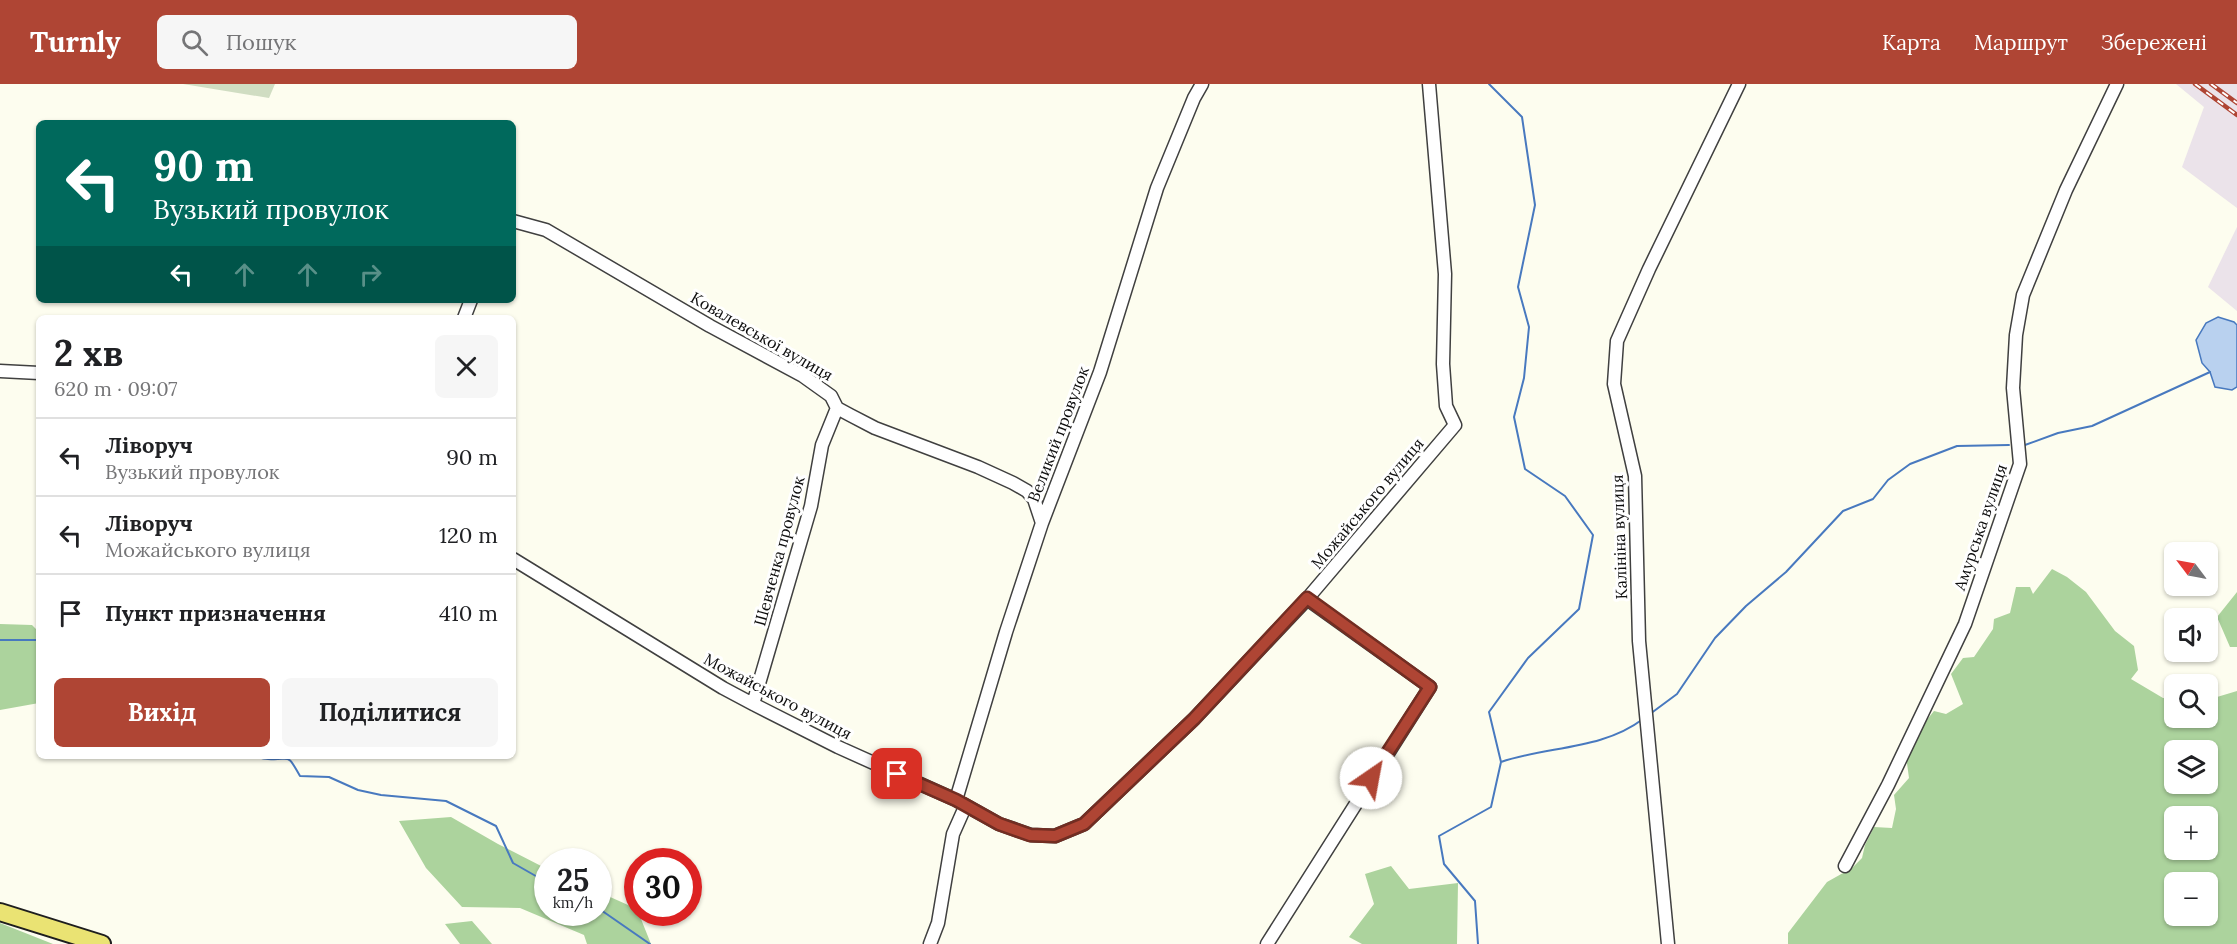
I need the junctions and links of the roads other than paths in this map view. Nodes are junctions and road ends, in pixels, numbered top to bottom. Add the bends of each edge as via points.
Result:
1 (1203, 84) edge
2 (1429, 84) edge
3 (1739, 84) edge
4 (2117, 84) edge
5 (516, 222) edge
6 (0, 371) edge
7 (36, 373) edge
8 (837, 408) junction
9 (1042, 523) junction
10 (516, 561) edge
11 (1307, 598) junction
12 (753, 704) junction
13 (961, 803) junction
14 (1845, 866) dead end
15 (0, 912) edge
16 (102, 944) edge
17 (930, 944) edge
18 (1267, 944) edge
19 (1668, 944) edge

1 - 9 street, Великий провулок via 1156,188 1100,372
2 - 11 street, Можайського вулиця via 1445,274 1446,406 1455,425
3 - 19 street, Калініна вулиця via 1617,341 1614,384 1635,476 1639,641
4 - 14 street, Амурська вулиця via 2066,190 2024,295 2016,335 2013,388 2020,464 1965,624
5 - 8 street, Ковалевської вулиця via 546,230 803,376 831,396
6 - 7 street
8 - 9 street, Ковалевської вулиця via 875,428 1013,483 1034,499
8 - 12 street, Шевченка провулок via 822,445 812,506
9 - 13 street, Великий провулок via 1006,632
10 - 12 street, Можайського вулиця
11 - 13 street, Можайського вулиця via 1194,719 1084,824 1055,836 1030,835 999,824
11 - 18 street via 1430,687
12 - 13 street, Можайського вулиця
13 - 17 street, Великий провулок via 938,923
15 - 16 main road

